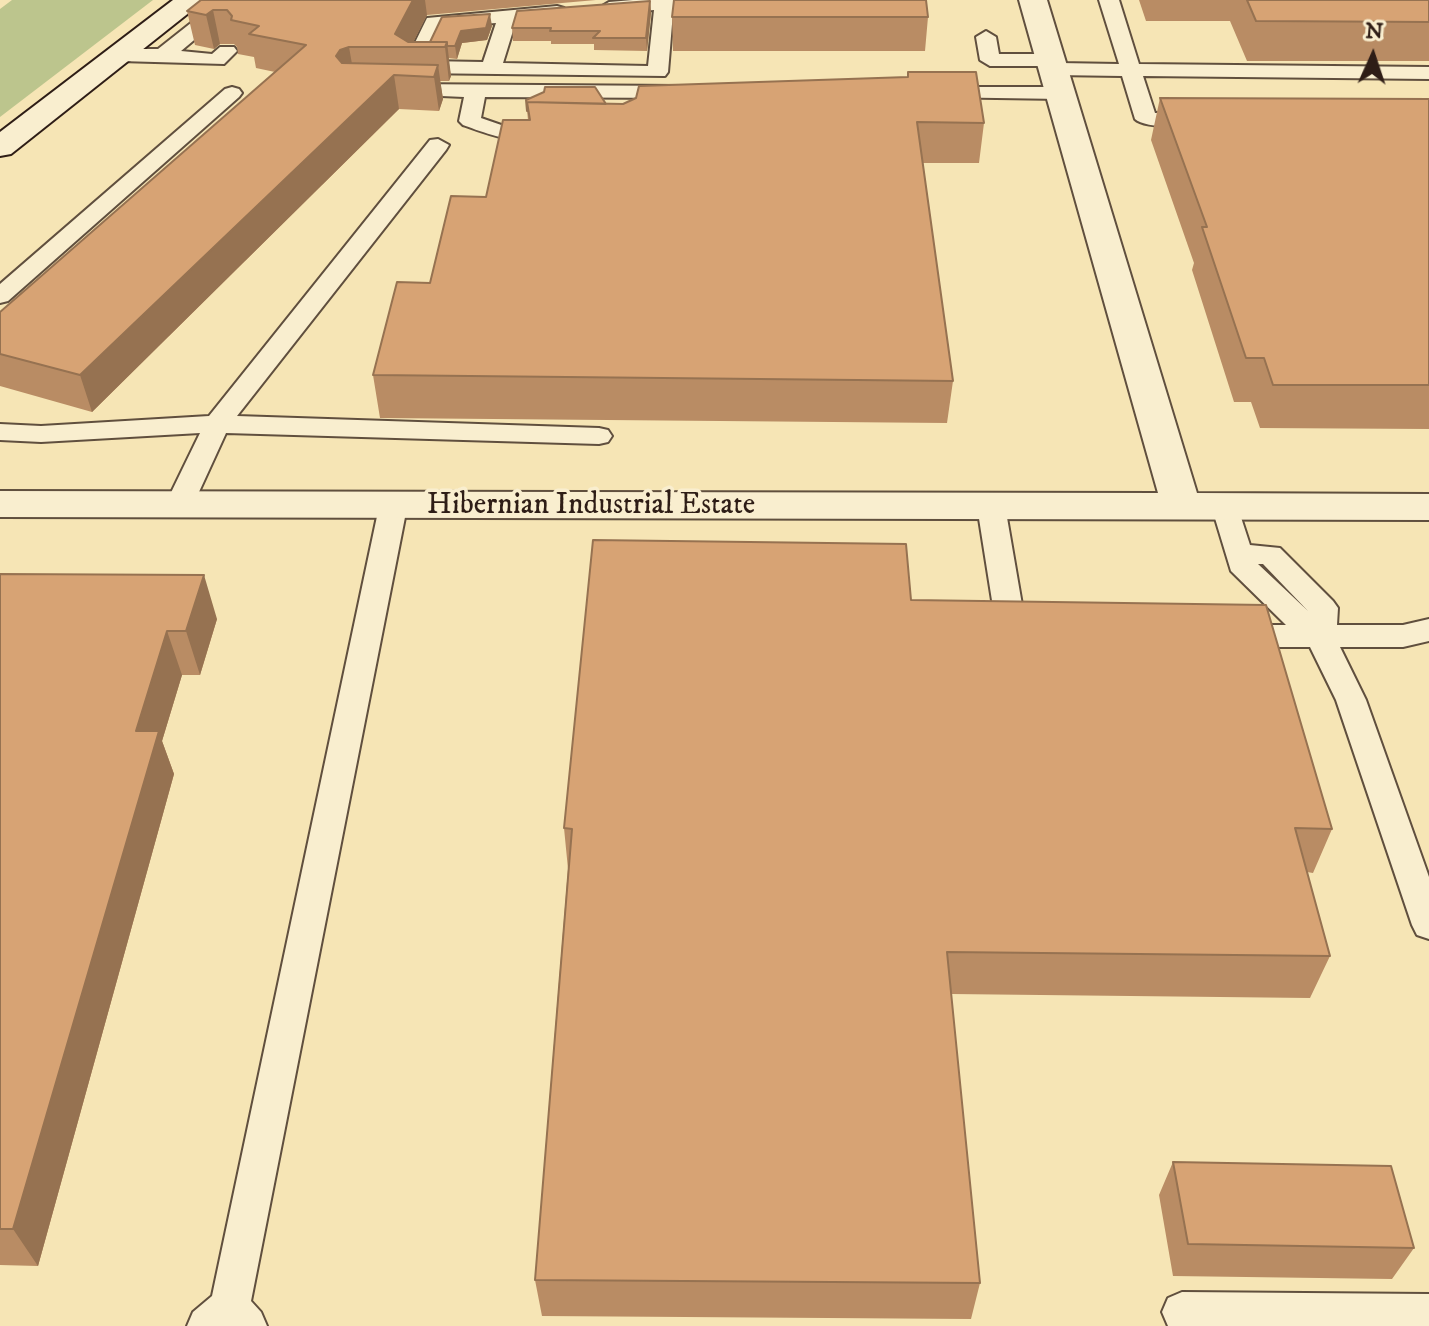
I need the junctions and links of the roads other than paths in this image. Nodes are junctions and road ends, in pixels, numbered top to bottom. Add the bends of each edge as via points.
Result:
1 (191, 0) edge
2 (232, 0) edge
3 (1033, 0) edge
4 (1109, 0) edge
5 (664, 2) edge
6 (508, 16) junction
7 (986, 37) dead end
8 (227, 51) dead end
9 (120, 55) junction
10 (163, 55) junction
11 (990, 60) junction
12 (491, 68) junction
13 (1131, 70) junction
14 (1429, 73) edge
15 (1055, 74) junction
16 (994, 85) dead end
17 (385, 90) edge
18 (476, 91) junction
19 (694, 92) edge
20 (232, 93) dead end
21 (913, 93) edge
22 (1222, 119) edge
23 (565, 134) edge
24 (438, 145) dead end
25 (0, 147) edge
26 (0, 296) edge
27 (217, 424) junction
28 (0, 432) edge
29 (599, 436) dead end
30 (0, 504) edge
31 (179, 505) junction
32 (1181, 505) junction
33 (1225, 505) junction
34 (991, 506) junction
35 (393, 507) junction
36 (1429, 507) edge
37 (1429, 630) edge
38 (1058, 632) edge
39 (1213, 636) edge
40 (1321, 638) junction
41 (1429, 925) edge
42 (1182, 1312) dead end
43 (1429, 1314) edge
44 (228, 1320) edge

1 - 9 street
2 - 10 lane
3 - 15 street
4 - 13 lane
5 - 6 lane
5 - 12 lane via 658,72
6 - 12 lane
6 - 12 lane via 434,22 413,67
7 - 11 lane
8 - 10 lane via 217,60
9 - 10 lane
9 - 25 street
11 - 15 lane
11 - 16 lane
13 - 14 lane
13 - 15 lane
13 - 22 lane via 1146,119
15 - 21 lane
15 - 32 street
17 - 18 lane
18 - 19 lane via 629,99
18 - 23 lane via 470,121 505,133
20 - 26 lane
24 - 27 lane
27 - 28 lane
27 - 29 lane
27 - 31 lane
30 - 31 street, Hibernian Industrial Estate
31 - 35 street, Hibernian Industrial Estate
32 - 33 street, Hibernian Industrial Estate
32 - 34 street, Hibernian Industrial Estate
33 - 36 street, Hibernian Industrial Estate
33 - 40 lane via 1241,564
34 - 35 street, Hibernian Industrial Estate
34 - 38 lane via 1012,632
35 - 44 lane
37 - 40 lane via 1403,636
39 - 40 lane
40 - 41 lane via 1351,700
42 - 43 lane

